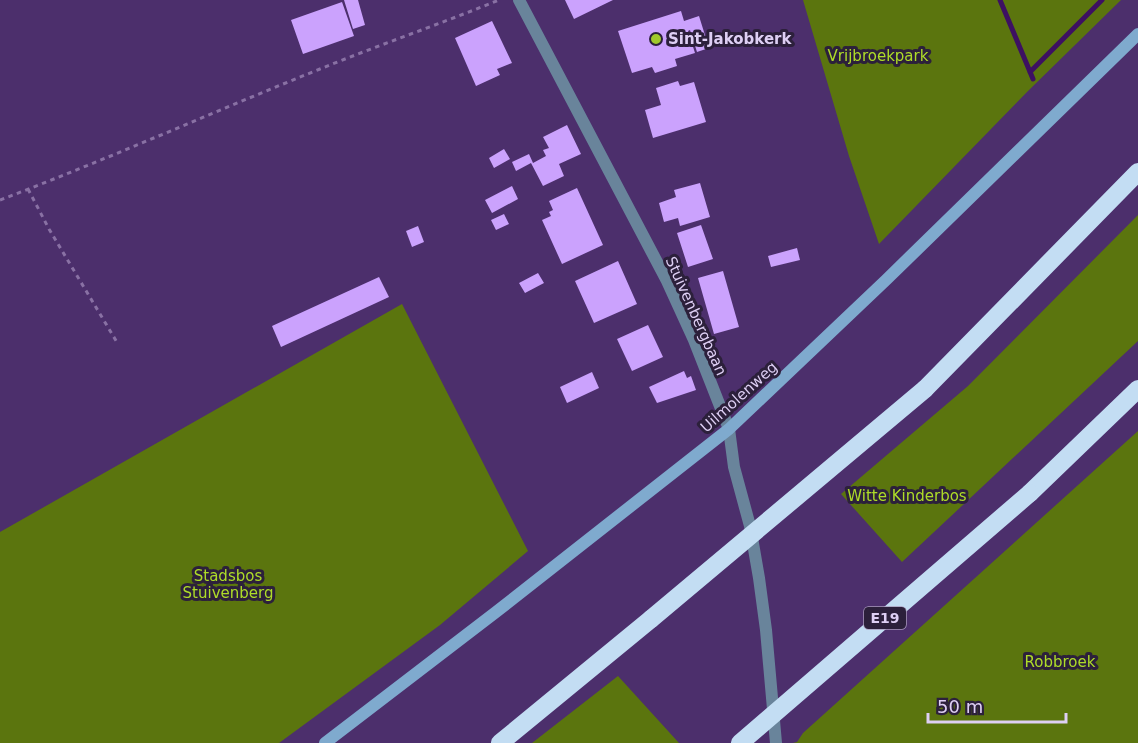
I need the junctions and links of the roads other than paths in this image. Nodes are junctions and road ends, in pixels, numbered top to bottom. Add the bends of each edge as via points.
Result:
1 (519, 0) edge
2 (1138, 34) edge
3 (1138, 172) edge
4 (1138, 389) edge
5 (729, 429) junction
6 (325, 743) edge
7 (500, 743) edge
8 (740, 743) edge
9 (776, 743) edge

1 - 5 street, Stuivenbergbaan via 667,281
2 - 5 main road, Uilmolenweg
3 - 7 highway, bridge via 925,389
4 - 8 highway, E19, bridge via 1030,493
5 - 6 main road, Uilmolenweg
5 - 9 street, Stuivenbergbaan via 759,578

